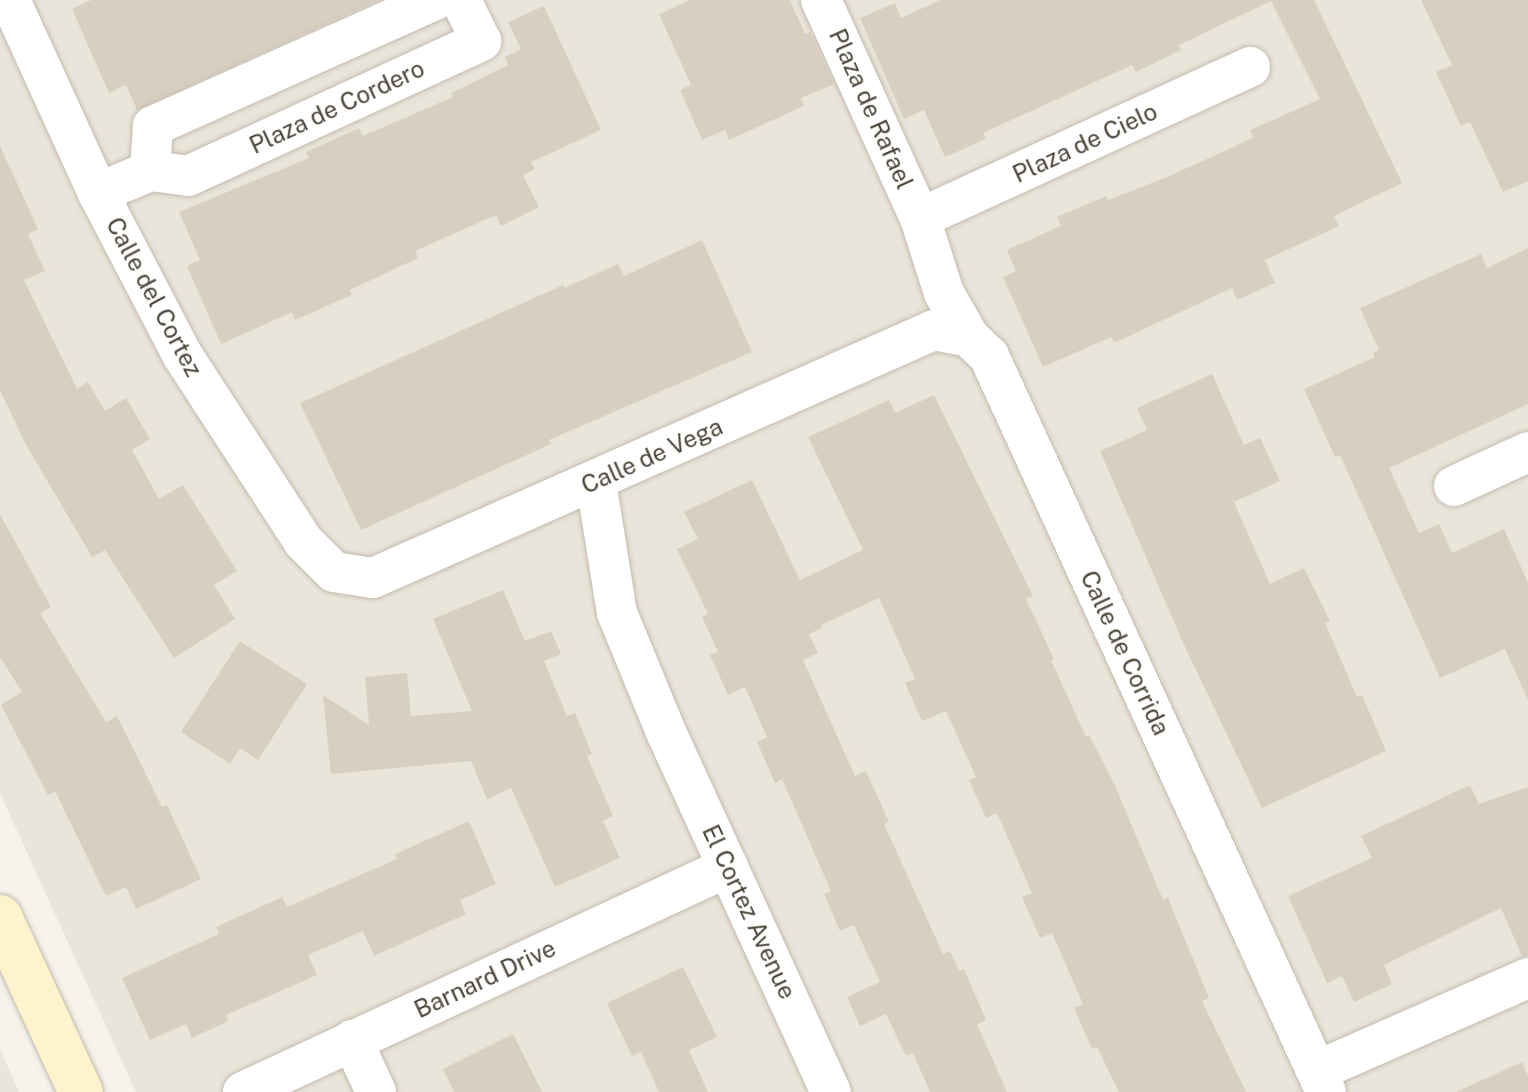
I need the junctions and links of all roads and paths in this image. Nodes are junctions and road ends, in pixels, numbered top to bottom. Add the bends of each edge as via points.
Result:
1 (10, 0) edge
2 (435, 0) edge
3 (461, 0) edge
4 (821, 0) edge
5 (1250, 67) dead end
6 (150, 171) junction
7 (98, 193) junction
8 (920, 218) junction
9 (969, 337) junction
10 (1528, 452) edge
11 (596, 482) junction
12 (1454, 486) dead end
13 (334, 572) joint
14 (728, 867) junction
15 (6, 942) edge
16 (1528, 978) edge
17 (352, 1040) junction
18 (1322, 1082) edge
19 (81, 1092) edge
20 (243, 1092) edge
21 (376, 1092) edge
22 (831, 1092) edge

1 - 7 street, Calle del Cortez
2 - 6 street via 153,126
3 - 6 street, Plaza de Cordero via 481,41 188,176
4 - 8 street, Plaza de Rafael
5 - 8 street, Plaza de Cielo
6 - 7 street, Plaza de Cordero
7 - 13 street, Calle del Cortez via 183,356 303,541
8 - 9 street, Calle de Corrida via 944,293
9 - 11 street, Calle de Vega via 934,330
9 - 18 street, Calle de Corrida via 989,356
10 - 12 street
11 - 13 street, Calle de Vega via 373,578
11 - 14 street, El Cortez Avenue via 617,613
14 - 17 street, Barnard Drive
14 - 22 street, El Cortez Avenue
15 - 19 main road
16 - 18 street
17 - 20 street, Barnard Drive
17 - 21 street

